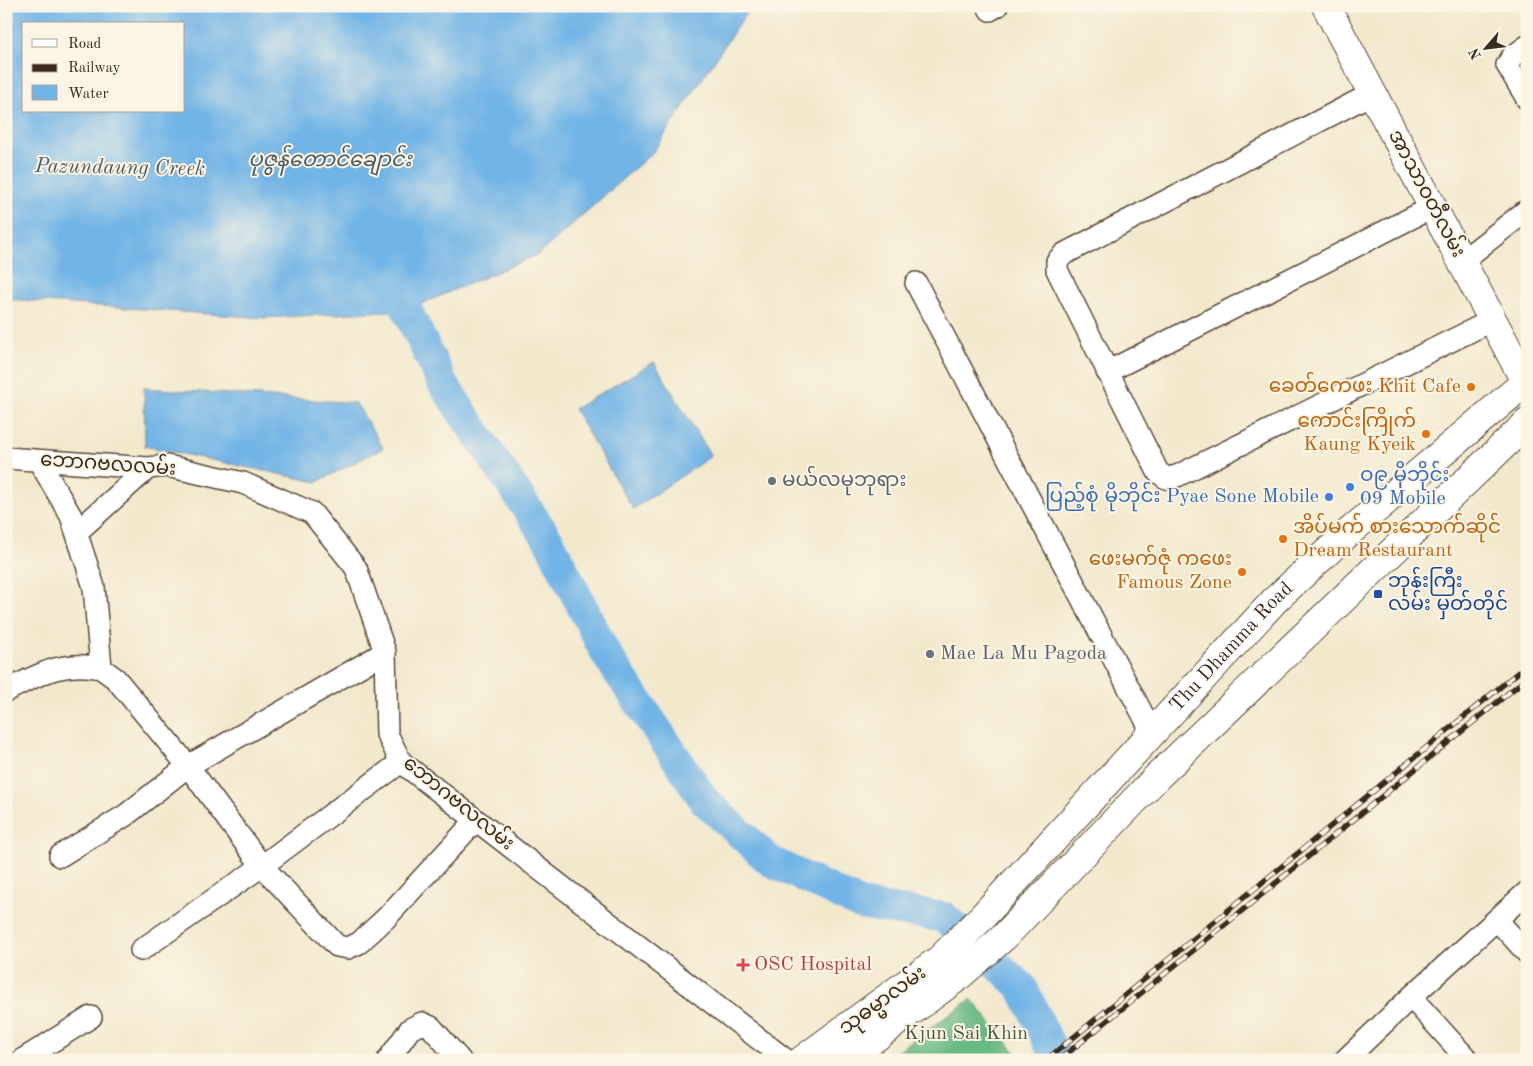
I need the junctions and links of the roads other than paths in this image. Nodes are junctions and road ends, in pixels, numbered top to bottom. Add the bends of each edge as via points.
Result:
1 (1326, 6) edge
2 (1527, 46) edge
3 (1373, 94) junction
4 (1527, 99) edge
5 (1433, 207) junction
6 (1527, 210) edge
7 (1462, 261) junction
8 (916, 283) dead end
9 (1494, 320) junction
10 (1107, 372) junction
11 (1526, 383) edge
12 (1527, 424) edge
13 (6, 458) edge
14 (39, 461) junction
15 (148, 468) junction
16 (77, 532) junction
17 (385, 652) junction
18 (101, 668) junction
19 (6, 691) edge
20 (1152, 732) junction
21 (401, 762) junction
22 (188, 766) junction
23 (476, 820) junction
24 (60, 856) dead end
25 (262, 866) junction
26 (1527, 892) edge
27 (1498, 920) junction
28 (141, 950) dead end
29 (1527, 952) edge
30 (949, 968) junction
31 (1411, 997) junction
32 (895, 1007) junction
33 (91, 1017) dead end
34 (22, 1060) edge
35 (388, 1060) edge
36 (460, 1060) edge
37 (786, 1060) edge
38 (802, 1060) edge
39 (845, 1060) edge
40 (1345, 1060) edge
41 (1468, 1060) edge

1 - 3 main road, အာသာဝတီလမ်း
2 - 4 street via 1507,65
3 - 5 main road, အာသာဝတီလမ်း
3 - 10 street via 1064,254 1057,261 1057,270
5 - 7 main road, အာသာဝတီလမ်း
5 - 10 street
6 - 7 street
7 - 9 main road, အာသာဝတီလမ်း
8 - 20 street
9 - 10 street via 1177,476 1166,478 1158,472
9 - 11 main road, အာသာဝတီလမ်း
11 - 20 main road, Thu Dhamma Road via 1348,533 1275,600
12 - 30 main road, Thu Dhamma Road via 1158,776 1005,936
13 - 14 street, ဘောဂဗလလမ်း
14 - 15 street, ဘောဂဗလလမ်း
14 - 16 street
15 - 16 street
15 - 17 street, ဘောဂဗလလမ်း via 167,466 243,483 312,513 356,568
16 - 18 street via 94,587
17 - 21 street, ဘောဂဗလလမ်း via 387,734
17 - 22 street
18 - 19 street via 72,665 59,668
18 - 22 street via 116,678
20 - 30 main road, Thu Dhamma Road via 982,918
21 - 23 street, ဘောဂဗလလမ်း
21 - 25 street
22 - 24 street via 126,815
22 - 25 street
23 - 25 street via 386,918 359,943 348,948 337,946
23 - 37 street, ဘောဂဗလလမ်း
25 - 28 street
26 - 27 street
27 - 29 street
27 - 31 street
30 - 32 main road, သုဓမ္မာလမ်း
31 - 40 street
31 - 41 street
32 - 38 main road, သုဓမ္မာလမ်း
32 - 39 main road, သုဓမ္မာလမ်း
33 - 34 street
35 - 36 street via 410,1029 422,1024 431,1027

